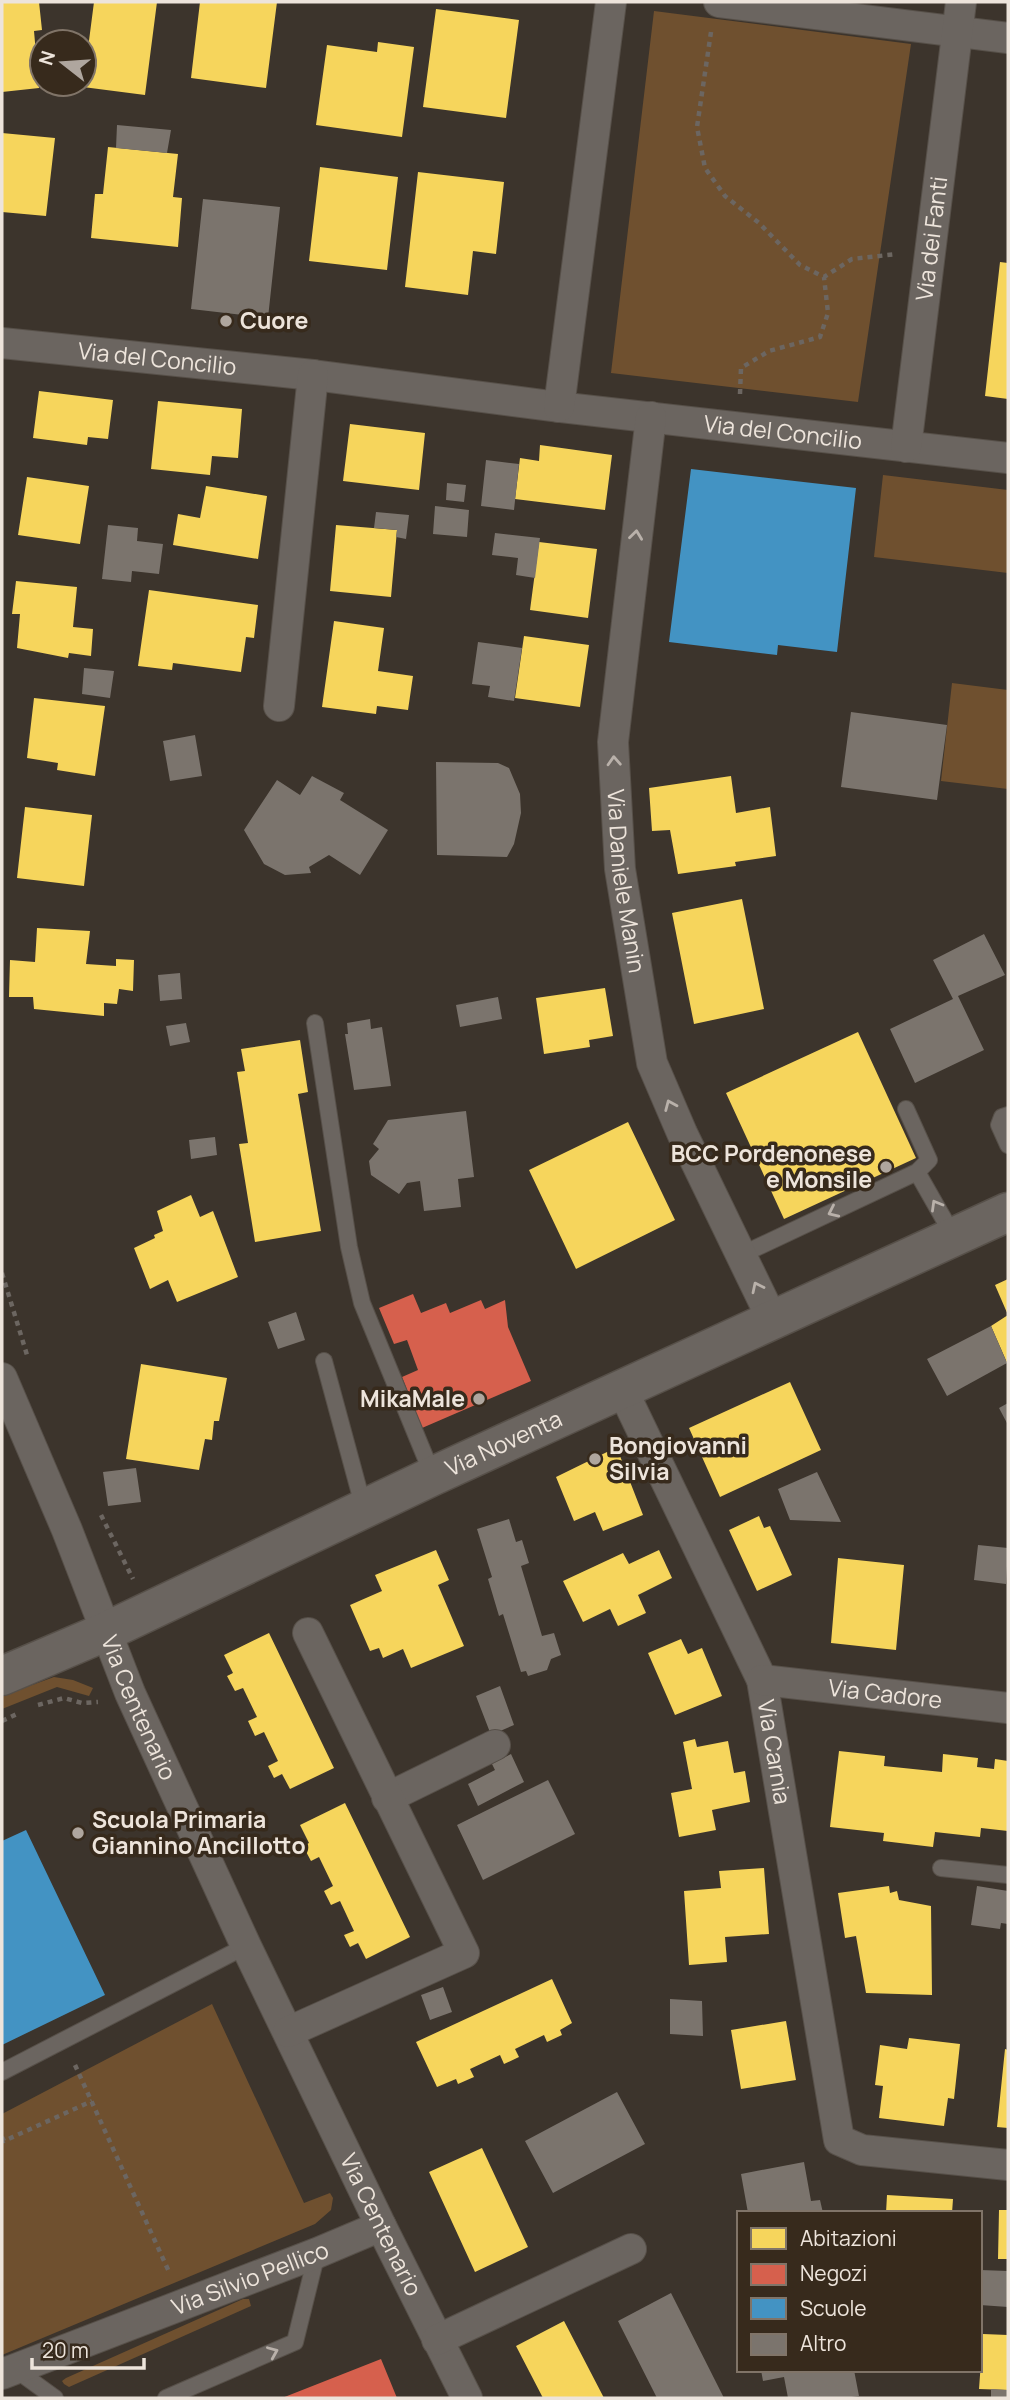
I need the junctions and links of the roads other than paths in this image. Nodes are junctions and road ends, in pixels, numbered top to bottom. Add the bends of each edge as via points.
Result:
1 (611, 2) edge
2 (716, 15) edge
3 (959, 16) edge
4 (1008, 38) edge
5 (2, 343) edge
6 (313, 375) junction
7 (559, 407) junction
8 (651, 418) junction
9 (906, 447) junction
10 (1008, 458) edge
11 (279, 706) dead end
12 (315, 1023) dead end
13 (906, 1109) dead end
14 (1008, 1115) edge
15 (1008, 1145) edge
16 (917, 1172) junction
17 (1008, 1212) edge
18 (955, 1238) junction
19 (741, 1255) junction
20 (773, 1321) junction
21 (324, 1361) dead end
22 (2, 1377) edge
23 (622, 1389) junction
24 (433, 1476) junction
25 (364, 1509) junction
26 (105, 1632) junction
27 (307, 1633) dead end
28 (2, 1676) edge
29 (762, 1679) junction
30 (1008, 1708) edge
31 (495, 1745) dead end
32 (387, 1798) junction
33 (941, 1868) dead end
34 (1008, 1875) edge
35 (246, 1946) junction
36 (288, 2032) junction
37 (2, 2072) edge
38 (1008, 2165) edge
39 (381, 2226) junction
40 (631, 2249) dead end
41 (317, 2253) junction
42 (437, 2340) junction
43 (8, 2372) edge
44 (55, 2398) edge
45 (166, 2398) edge
46 (467, 2398) edge

1 - 7 street
2 - 3 street
3 - 4 street
3 - 9 street, Via dei Fanti
5 - 6 street, Via del Concilio
6 - 7 street, Via del Concilio
6 - 11 street
7 - 8 street, Via del Concilio
8 - 9 street, Via del Concilio
19 -> 8 street, Via Daniele Manin via 652,1063 620,869 612,742
9 - 10 street, Via del Concilio
12 - 24 lane via 349,1247 362,1303
13 - 16 lane via 929,1160
14 - 15 lane via 999,1125
18 -> 16 lane
16 -> 19 lane
17 - 18 street, Via Noventa
18 - 20 street, Via Noventa
20 -> 19 street, Via Daniele Manin
20 - 23 street, Via Noventa
21 - 25 lane
22 - 26 street, Via Centenario
23 - 24 street, Via Noventa
23 - 29 street, Via Carnia
24 - 25 street, Via Noventa
25 - 26 street, Via Noventa
26 - 28 street, Via Noventa
26 - 35 street, Via Centenario
27 - 32 street
29 - 30 street, Via Cadore
29 - 38 street, Via Carnia via 839,2140 862,2150
31 - 32 street
32 - 36 street via 464,1953
33 - 34 lane
35 - 36 street, Via Centenario
35 - 37 lane
36 - 39 street, Via Centenario
39 - 41 street, Via Silvio Pellico
39 - 42 street, Via Centenario
40 - 42 street
41 - 43 street, Via Silvio Pellico
45 -> 41 lane via 295,2342
42 - 46 street, Via Centenario
43 - 44 lane

